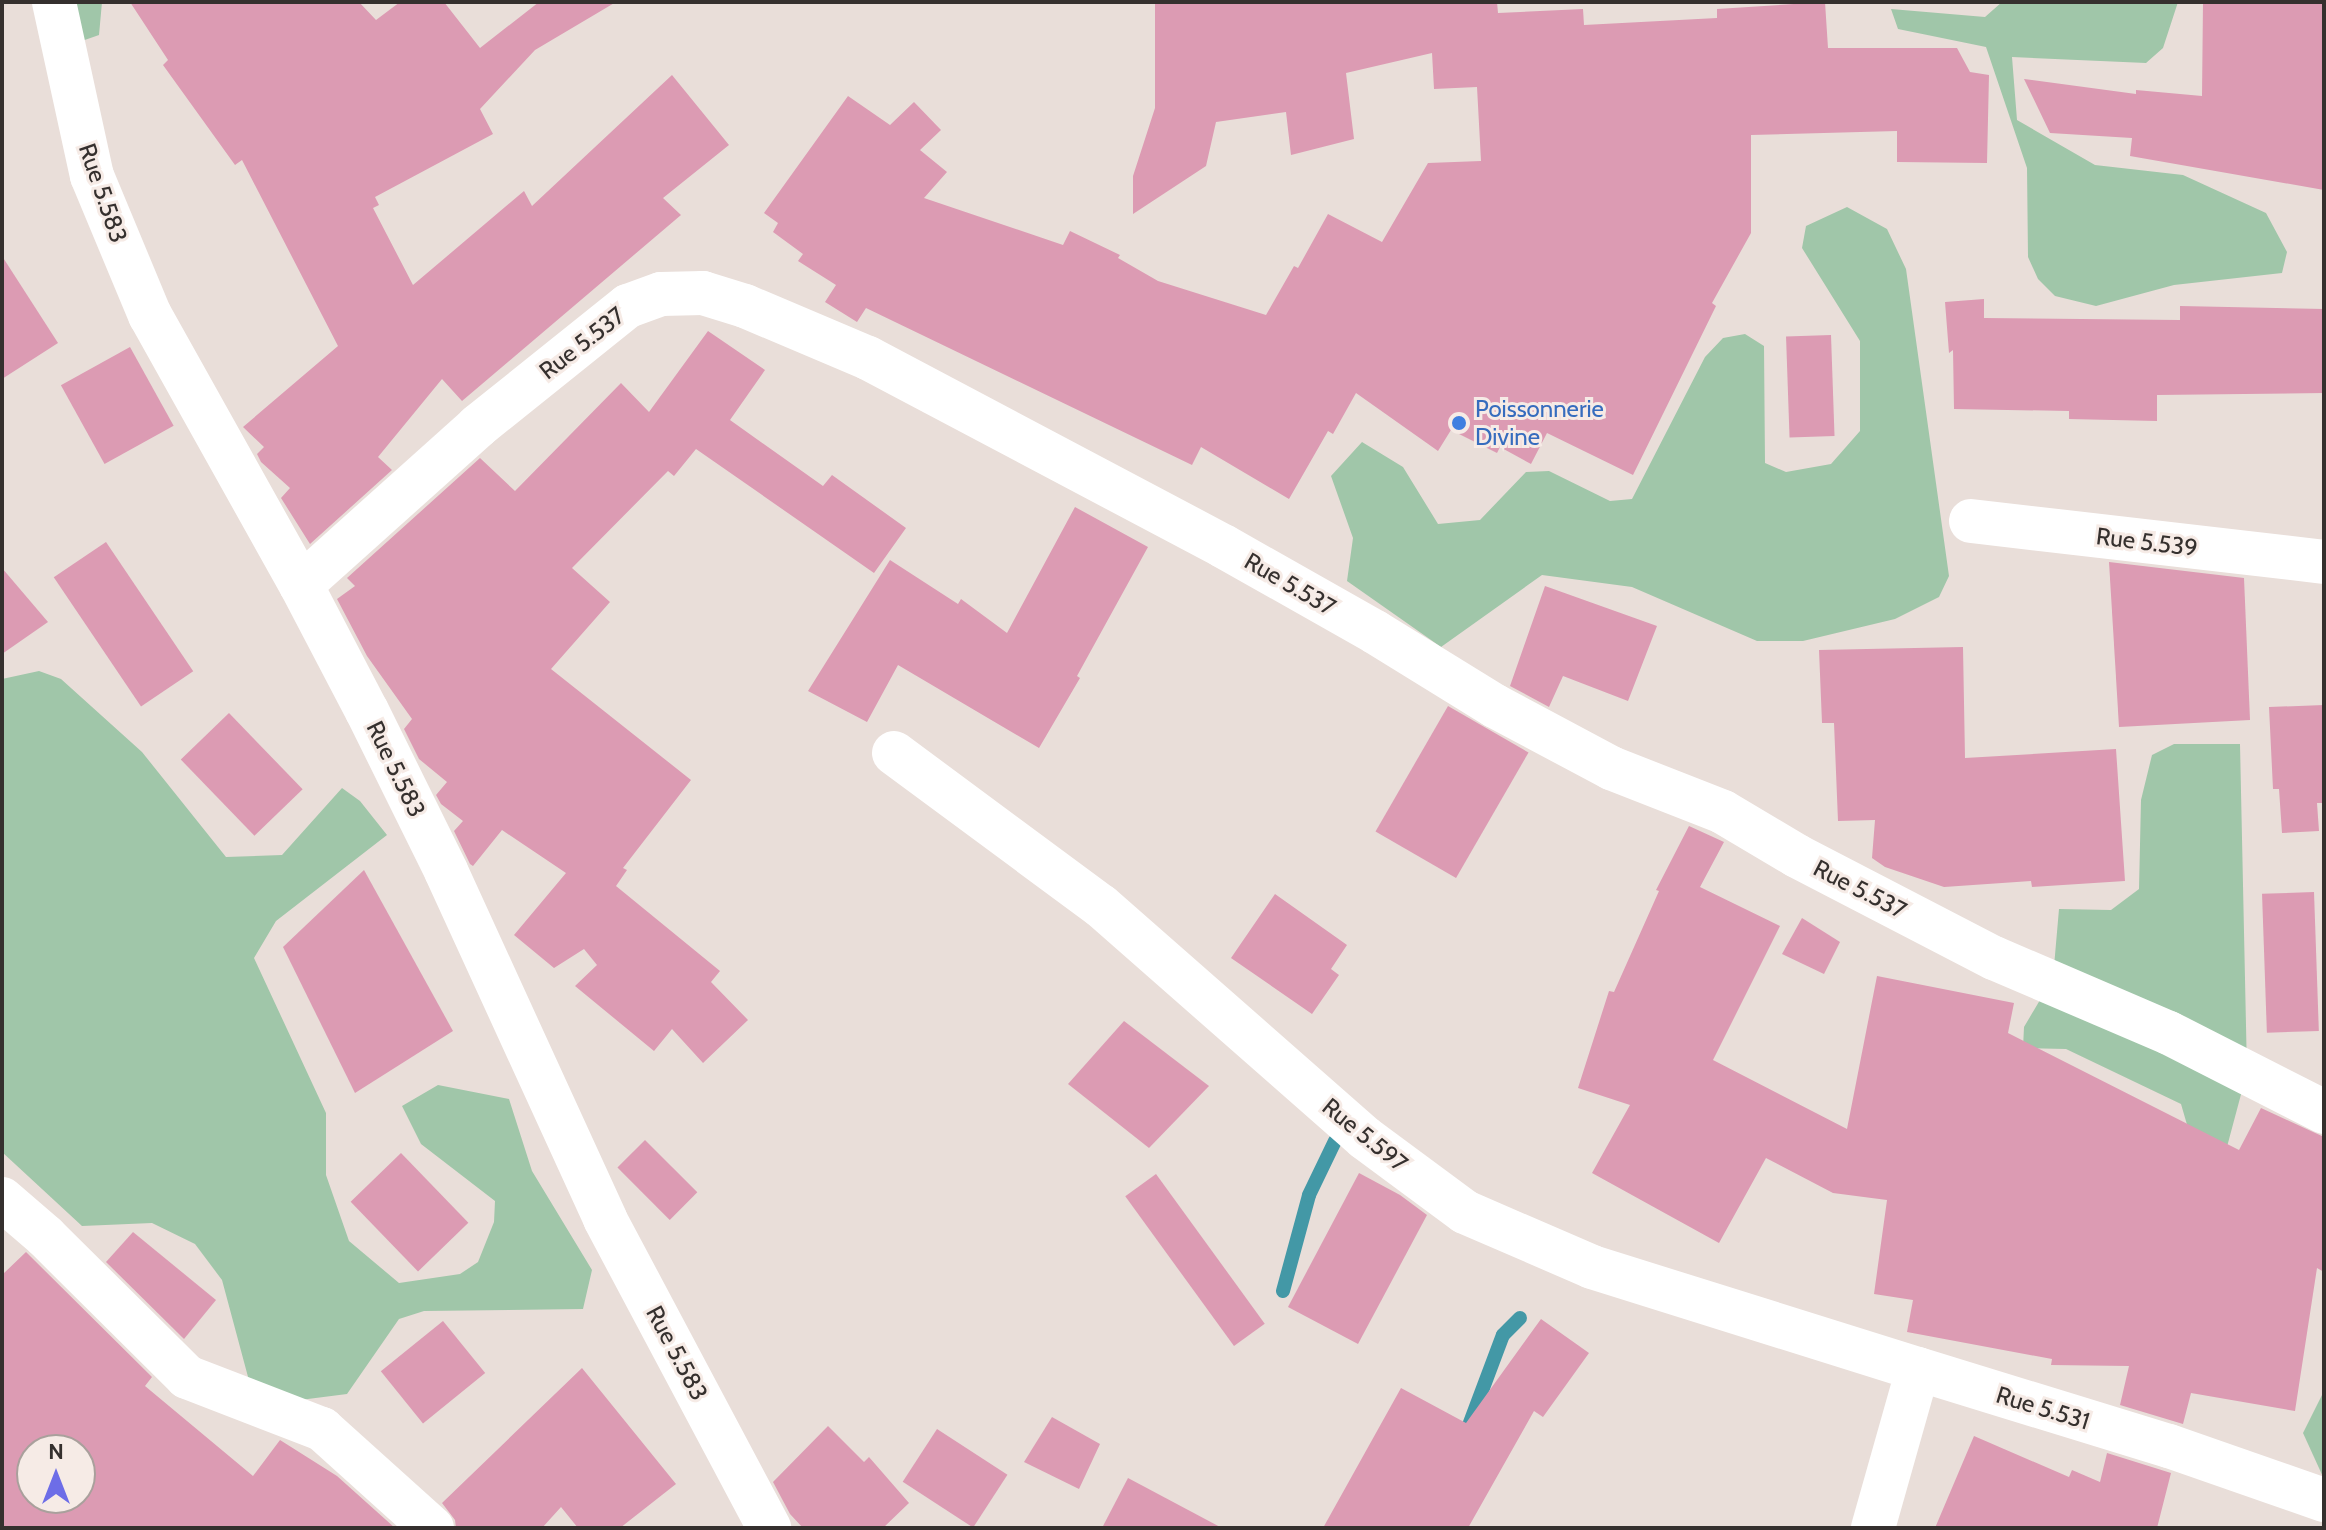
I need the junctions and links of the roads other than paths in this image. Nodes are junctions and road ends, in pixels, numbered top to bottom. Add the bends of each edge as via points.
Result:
1 (54, 2) edge
2 (1971, 521) dead end
3 (2324, 562) edge
4 (301, 585) junction
5 (894, 753) dead end
6 (2324, 1112) edge
7 (2, 1199) edge
8 (1918, 1369) junction
9 (2324, 1500) edge
10 (432, 1528) edge
11 (769, 1528) edge
12 (1873, 1528) edge

1 - 4 street, Rue 5.583 via 92,176 150,315
2 - 3 street, Rue 5.539
4 - 6 street, Rue 5.537 via 478,426 628,306 661,294 703,293 868,358 1223,546 1611,768 1723,812 1994,958 2169,1033
4 - 11 street, Rue 5.583 via 446,871 605,1219
5 - 8 street, Rue 5.597 via 1101,906 1365,1138 1465,1212 1592,1267
7 - 10 street via 187,1377 322,1429
8 - 9 street, Rue 5.531
8 - 12 street

